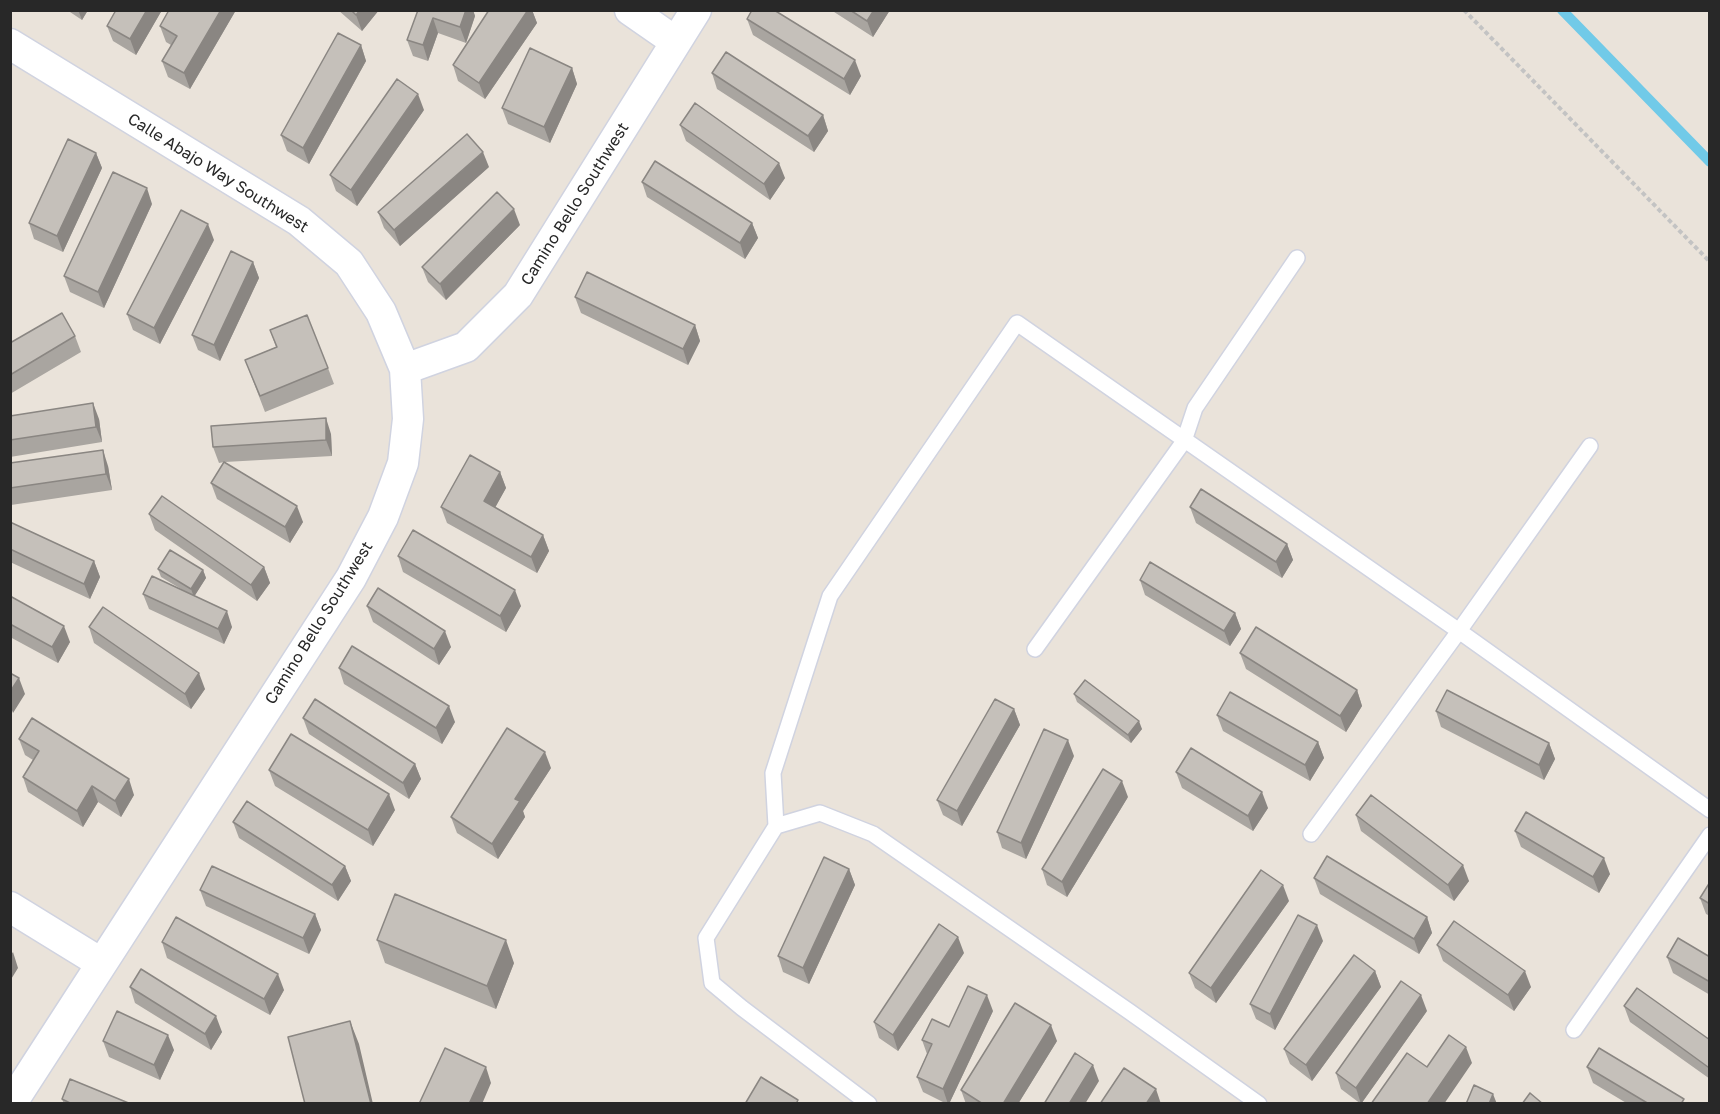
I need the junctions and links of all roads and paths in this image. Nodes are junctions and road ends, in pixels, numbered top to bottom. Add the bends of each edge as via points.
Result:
1 (630, 10) edge
2 (696, 10) edge
3 (1464, 10) edge
4 (676, 42) junction
5 (10, 44) edge
6 (1297, 258) dead end
7 (1710, 262) edge
8 (405, 369) junction
9 (1184, 441) junction
10 (1590, 446) dead end
11 (1459, 631) junction
12 (1035, 649) dead end
13 (1710, 810) edge
14 (776, 826) junction
15 (1311, 834) dead end
16 (1710, 835) edge
17 (10, 907) edge
18 (100, 963) junction
19 (1574, 1030) dead end
20 (11, 1104) edge
21 (869, 1104) edge
22 (1259, 1104) edge

1 - 4 street
2 - 4 street, Camino Bello Southwest
3 - 7 path
4 - 8 street, Camino Bello Southwest via 519,295 466,347
5 - 8 street, Calle Abajo Way Southwest via 299,221 349,263 381,312
6 - 9 lane via 1195,408
8 - 18 street, Camino Bello Southwest via 408,419 403,463 383,517 351,578
9 - 11 lane
9 - 12 lane
9 - 14 lane via 1017,323 830,596 773,773
10 - 11 lane
11 - 13 lane
11 - 15 lane
14 - 21 lane via 706,938 712,983
14 - 22 lane via 820,813 873,834
16 - 19 lane
17 - 18 street
18 - 20 street, Camino Bello Southwest

